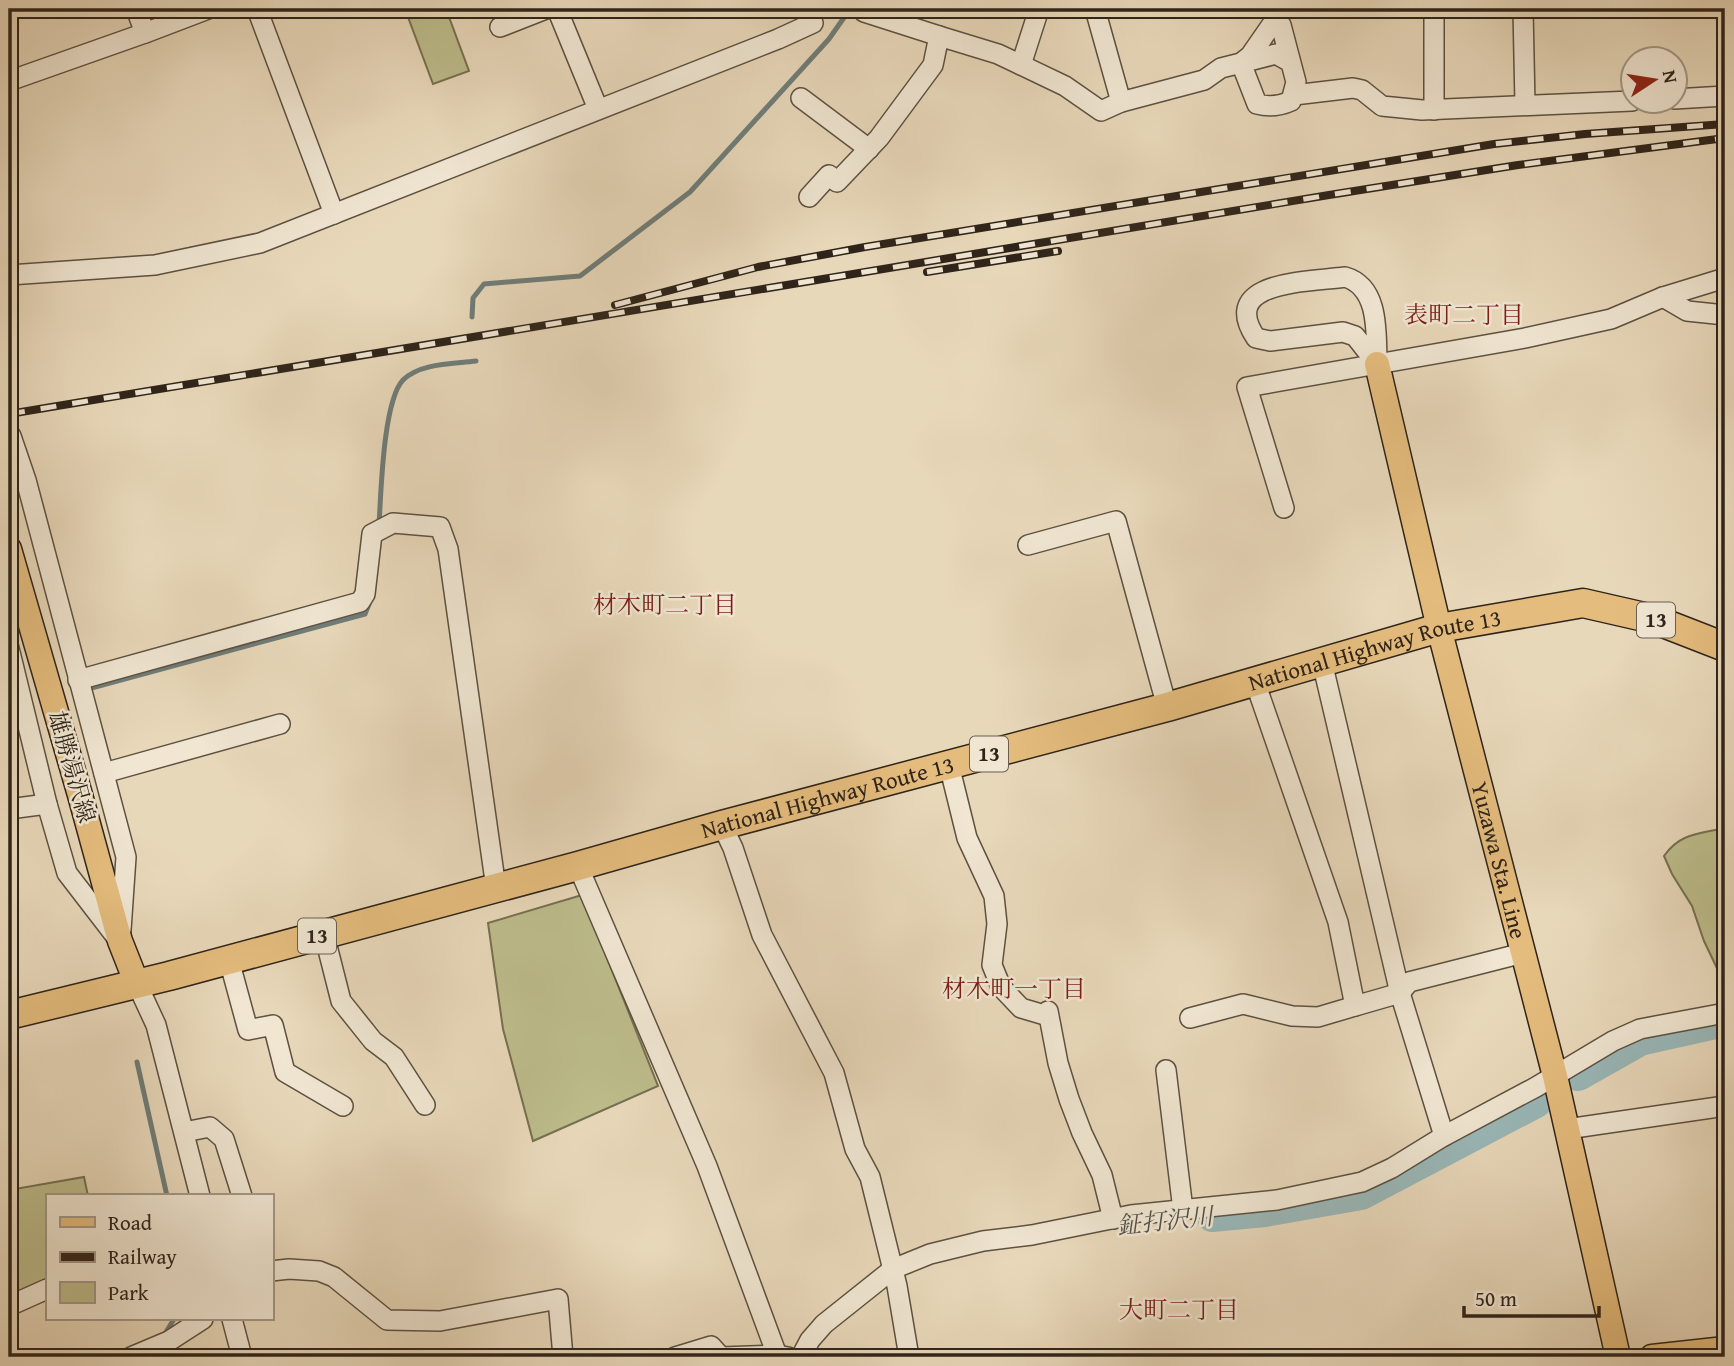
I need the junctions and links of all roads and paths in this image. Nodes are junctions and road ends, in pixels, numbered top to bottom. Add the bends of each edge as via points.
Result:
1 (136, 9) edge
2 (208, 9) edge
3 (257, 9) edge
4 (546, 9) edge
5 (557, 9) edge
6 (807, 9) edge
7 (1039, 9) edge
8 (1095, 9) edge
9 (1434, 9) edge
10 (1524, 9) edge
11 (864, 12) dead end
12 (1273, 14) edge
13 (500, 27) dead end
14 (145, 33) junction
15 (939, 36) junction
16 (1290, 62) junction
17 (1241, 63) junction
18 (1021, 65) junction
19 (9, 81) edge
20 (1294, 95) junction
21 (1725, 96) edge
22 (801, 98) dead end
23 (1688, 98) edge
24 (1121, 102) junction
25 (1618, 102) edge
26 (1525, 105) junction
27 (598, 109) junction
28 (1434, 110) junction
29 (869, 149) junction
30 (809, 197) dead end
31 (334, 214) junction
32 (9, 275) edge
33 (1725, 278) edge
34 (1663, 297) junction
35 (1725, 316) edge
36 (1377, 364) junction
37 (10, 436) dead end
38 (17, 482) edge
39 (1284, 508) dead end
40 (1028, 544) dead end
41 (9, 549) edge
42 (1439, 628) junction
43 (1725, 647) edge
44 (9, 648) edge
45 (1322, 663) junction
46 (78, 680) junction
47 (1255, 682) junction
48 (1167, 706) junction
49 (280, 724) dead end
50 (949, 765) junction
51 (104, 772) junction
52 (47, 804) junction
53 (9, 809) edge
54 (722, 825) junction
55 (578, 866) junction
56 (496, 888) junction
57 (324, 934) junction
58 (120, 941) junction
59 (1523, 953) junction
60 (229, 960) junction
61 (137, 984) junction
62 (1400, 993) junction
63 (1356, 1006) junction
64 (1725, 1013) edge
65 (9, 1015) edge
66 (1190, 1018) dead end
67 (1166, 1070) dead end
68 (1555, 1076) junction
69 (425, 1105) dead end
70 (343, 1106) dead end
71 (1725, 1106) edge
72 (1567, 1129) junction
73 (184, 1132) junction
74 (1444, 1136) junction
75 (200, 1194) edge
76 (241, 1194) edge
77 (1183, 1210) junction
78 (1113, 1219) junction
79 (273, 1271) edge
80 (895, 1278) junction
81 (46, 1289) edge
82 (9, 1306) edge
83 (201, 1320) edge
84 (232, 1320) edge
85 (1725, 1349) edge
86 (152, 1352) edge
87 (783, 1356) edge
88 (242, 1357) edge
89 (563, 1357) edge
90 (675, 1357) edge
91 (801, 1357) edge
92 (909, 1357) edge
93 (1618, 1357) edge
94 (1652, 1357) edge

1 - 14 street
2 - 14 street
3 - 31 street
4 - 13 street
5 - 27 street
6 - 27 street via 813,23
7 - 18 street
8 - 24 street
9 - 28 street
10 - 26 street
11 - 15 street
12 - 16 street via 1281,25
12 - 17 street via 1250,56
14 - 19 street
15 - 18 street
15 - 29 street via 933,65
16 - 17 street via 1276,54
16 - 20 street via 1296,82
17 - 20 street via 1257,103 1285,103
17 - 24 street via 1204,80
18 - 24 street via 1065,86 1101,111
20 - 28 street via 1353,88 1382,106
21 - 23 street
22 - 29 street
25 - 26 street
26 - 28 street
27 - 31 street
29 - 30 street via 837,182 829,175
31 - 32 street via 260,243 155,265
33 - 34 street
34 - 35 street via 1687,311
34 - 36 street via 1611,319
36 - 36 street via 1354,336 1343,332 1270,341 1256,338 1248,326 1248,302 1260,291 1274,287 1345,277 1354,280 1368,294
36 - 39 street via 1247,387
36 - 42 main road, Yuzawa Sta. Line
37 - 38 street
38 - 46 street
40 - 48 street via 1116,521
41 - 58 main road, 雄勝湯沢線
42 - 43 highway, National Highway Route 13 / 13 via 1583,603 1653,620
42 - 45 highway, National Highway Route 13 / 13
42 - 59 main road, Yuzawa Sta. Line
44 - 52 street
45 - 47 highway, National Highway Route 13 / 13
45 - 62 street
46 - 51 street
46 - 56 street via 360,602 365,594 372,534 393,523 440,527 447,543
47 - 48 highway, National Highway Route 13 / 13
47 - 63 street via 1338,922
48 - 50 highway, National Highway Route 13 / 13
49 - 51 street
50 - 54 highway, National Highway Route 13 / 13
50 - 78 street via 967,838 994,896 997,924 992,965 1001,987 1021,1008 1048,1013 1065,1087 1102,1175
51 - 58 street via 126,857
52 - 53 street
52 - 58 street via 67,873
54 - 55 highway, National Highway Route 13 / 13
54 - 80 street via 762,935 834,1073 855,1149 870,1177
55 - 56 highway, National Highway Route 13 / 13
55 - 87 street
56 - 57 highway, National Highway Route 13 / 13
57 - 60 highway, National Highway Route 13 / 13
57 - 69 street via 341,1001 373,1041 394,1057
58 - 61 main road, 雄勝湯沢線
59 - 62 street via 1409,982
59 - 68 main road, Yuzawa Sta. Line
60 - 61 highway, National Highway Route 13 / 13
60 - 70 street via 248,1030 273,1025 285,1072
61 - 65 highway, National Highway Route 13 / 13
61 - 73 street via 156,1025
62 - 63 street
62 - 74 street
63 - 66 street via 1318,1017 1243,1004
64 - 68 street via 1640,1029
67 - 77 street
68 - 72 main road, Yuzawa Sta. Line
68 - 74 street
71 - 72 street
72 - 93 main road, Yuzawa Sta. Line
73 - 75 street
73 - 76 street via 210,1127 223,1139
74 - 77 street via 1362,1182 1277,1200
77 - 78 street
78 - 80 street via 930,1254
79 - 89 street via 318,1271 334,1277 387,1320 440,1321 558,1299
80 - 91 street via 824,1324
80 - 92 street
81 - 82 street
83 - 86 street
84 - 88 street
85 - 94 main road
87 - 90 street via 721,1357 711,1346

